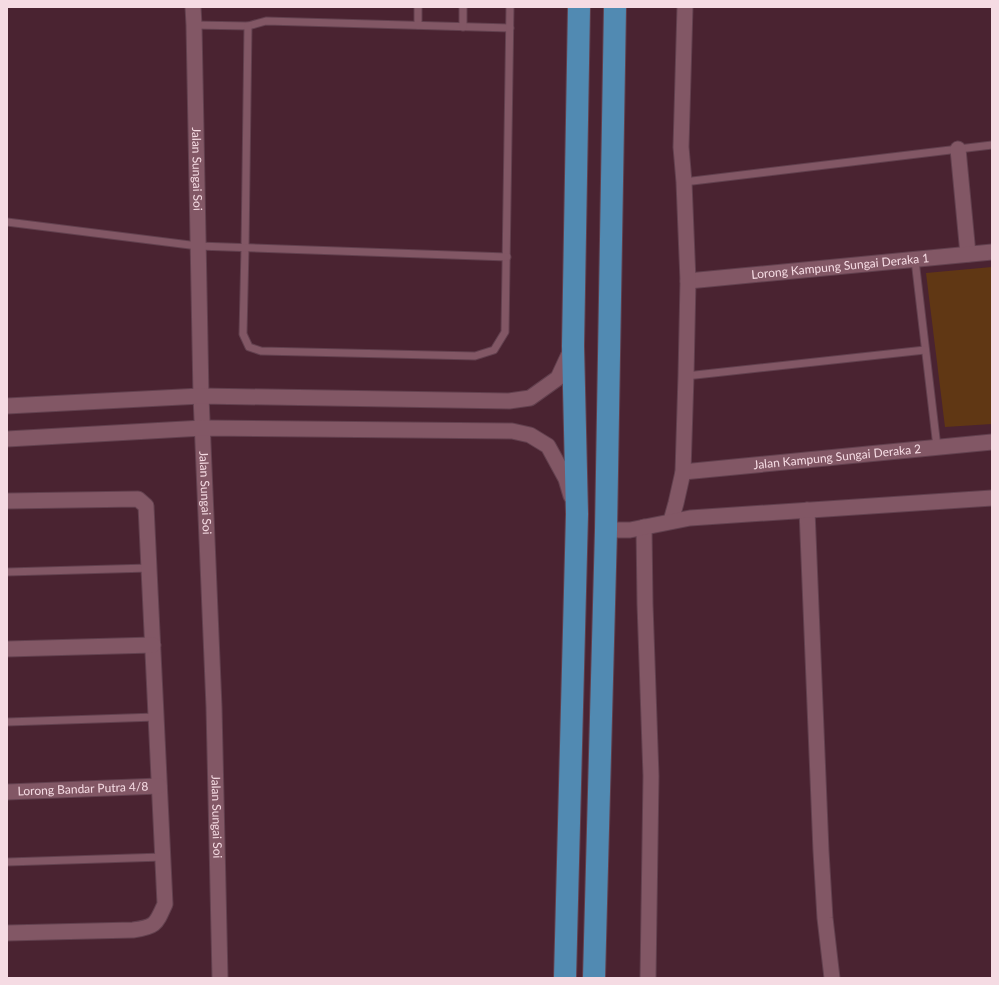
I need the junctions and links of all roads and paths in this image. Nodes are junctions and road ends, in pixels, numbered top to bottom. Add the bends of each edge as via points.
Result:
1 (193, 7) edge
2 (418, 7) edge
3 (463, 7) edge
4 (510, 7) edge
5 (579, 7) edge
6 (615, 7) edge
7 (685, 7) edge
8 (194, 25) junction
9 (418, 25) junction
10 (248, 26) junction
11 (463, 26) junction
12 (510, 28) junction
13 (992, 145) edge
14 (958, 149) junction
15 (684, 182) junction
16 (7, 222) edge
17 (198, 246) junction
18 (245, 248) junction
19 (992, 252) edge
20 (968, 254) junction
21 (507, 257) junction
22 (915, 260) junction
23 (688, 281) junction
24 (573, 346) junction
25 (926, 350) junction
26 (686, 376) junction
27 (201, 396) junction
28 (7, 406) edge
29 (203, 428) junction
30 (7, 440) edge
31 (992, 442) edge
32 (937, 447) junction
33 (684, 472) junction
34 (992, 498) edge
35 (7, 501) edge
36 (807, 510) junction
37 (577, 514) junction
38 (671, 521) junction
39 (644, 527) junction
40 (606, 530) junction
41 (149, 568) junction
42 (7, 572) edge
43 (153, 645) junction
44 (7, 649) edge
45 (156, 717) junction
46 (7, 722) edge
47 (159, 786) junction
48 (7, 792) edge
49 (163, 857) junction
50 (7, 862) edge
51 (7, 933) edge
52 (220, 978) edge
53 (565, 978) edge
54 (594, 978) edge
55 (648, 978) edge
56 (832, 978) edge

1 - 8 street, Jalan Sungai Soi
2 - 9 lane
3 - 11 lane
4 - 12 lane
5 - 24 highway
6 - 40 highway
7 - 15 street via 681,148
8 - 10 lane
8 - 17 street, Jalan Sungai Soi
9 - 10 lane via 266,21
9 - 11 lane
10 - 18 lane
11 - 12 lane
12 - 21 lane
13 - 14 lane
14 - 15 lane
14 - 20 street
15 - 23 street
16 - 17 lane
17 - 18 lane
17 - 27 street, Jalan Sungai Soi
18 - 21 lane
18 - 21 lane via 243,334 249,346 261,351 475,356 494,350 506,332
19 - 20 street, Lorong Kampung Sungai Deraka 1
20 - 22 street, Lorong Kampung Sungai Deraka 1
22 - 23 street, Lorong Kampung Sungai Deraka 1
22 - 25 lane
23 - 26 street
24 - 27 street via 558,378 530,398 509,401
24 - 37 highway
25 - 26 lane
25 - 32 lane
26 - 33 street
27 - 28 street
27 - 29 street, Jalan Sungai Soi
29 - 30 street
29 - 37 street via 512,431 530,435 548,446 566,479
29 - 52 street, Jalan Sungai Soi via 214,707
31 - 32 street, Jalan Kampung Sungai Deraka 2
32 - 33 street, Jalan Kampung Sungai Deraka 2
33 - 38 street
34 - 36 street
35 - 41 street via 138,498 146,506
36 - 38 street
36 - 56 street via 821,851
37 - 53 highway
38 - 39 street
39 - 40 street
39 - 55 street via 651,776
40 - 54 highway
41 - 42 lane
41 - 43 street
43 - 44 street
43 - 45 street
45 - 46 lane
45 - 47 street
47 - 48 street, Lorong Bandar Putra 4/8
47 - 49 street
49 - 50 lane
49 - 51 street via 165,904 156,922 146,928

